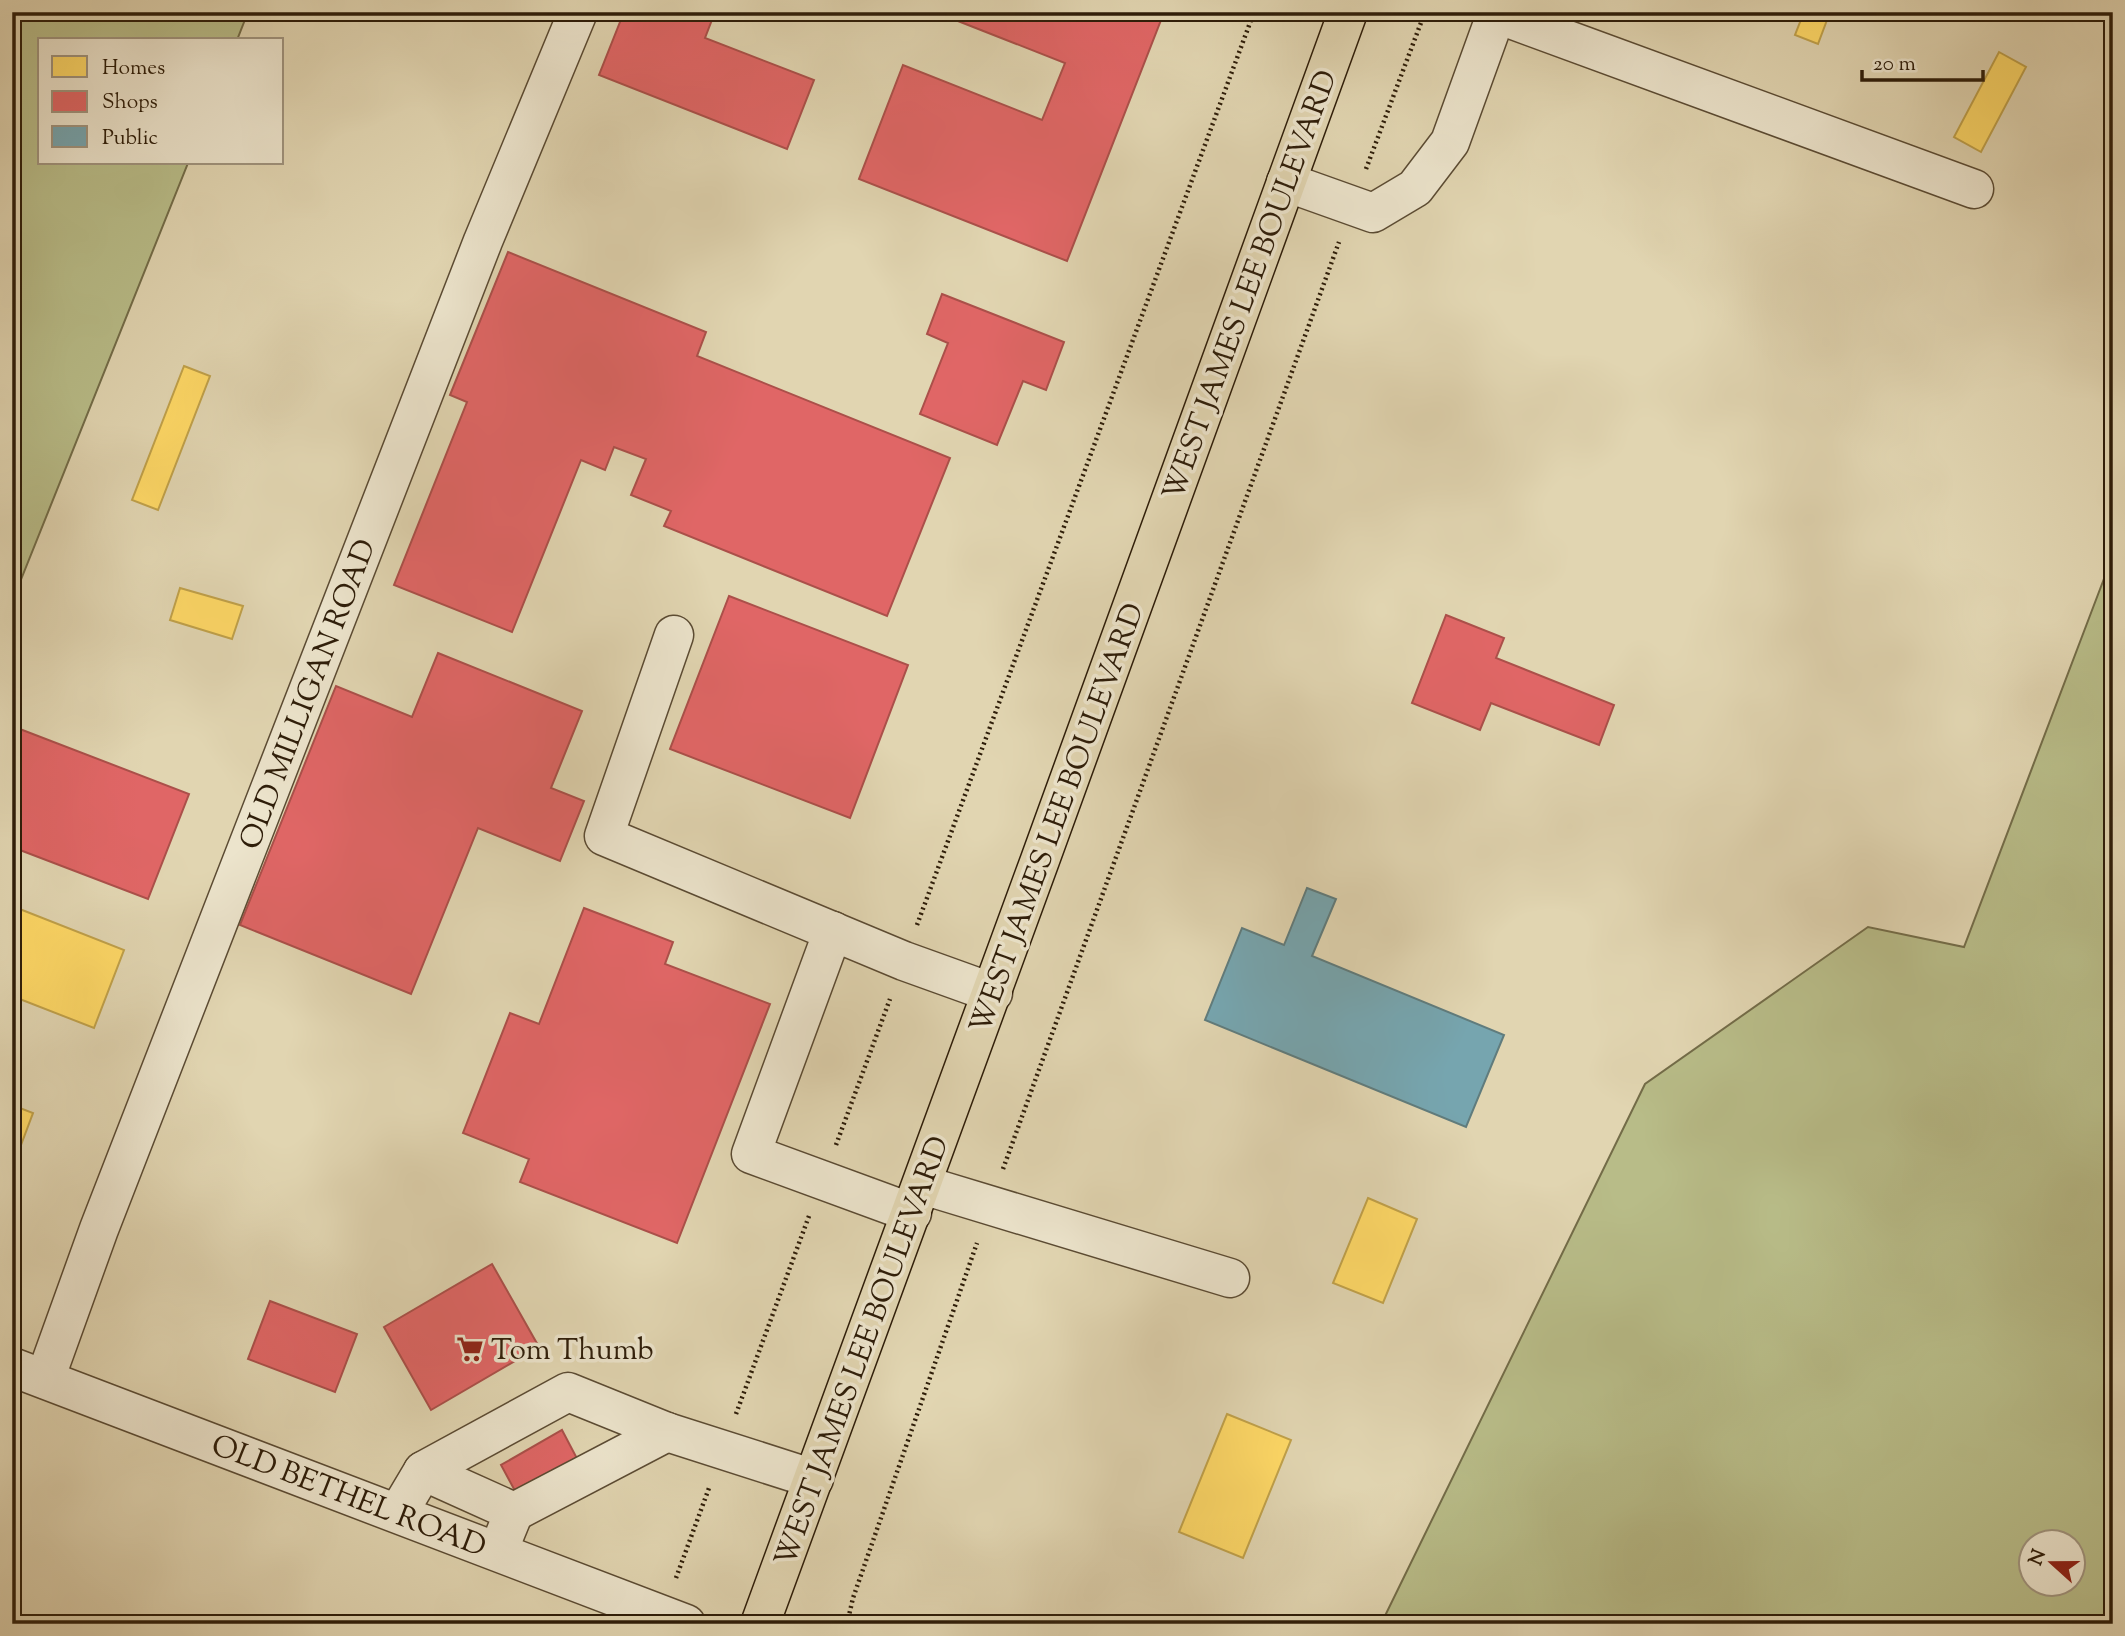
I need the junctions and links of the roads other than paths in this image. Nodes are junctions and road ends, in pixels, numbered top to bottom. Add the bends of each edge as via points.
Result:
1 (578, 12) edge
2 (1349, 12) edge
3 (1497, 13) edge
4 (1286, 182) junction
5 (1975, 189) dead end
6 (674, 635) dead end
7 (833, 931) junction
8 (993, 993) junction
9 (917, 1199) junction
10 (1230, 1278) dead end
11 (29, 1373) edge
12 (667, 1432) junction
13 (423, 1471) junction
14 (814, 1479) junction
15 (514, 1512) junction
16 (398, 1513) junction
17 (498, 1552) junction
18 (674, 1620) edge
19 (760, 1624) edge

1 - 11 street, OLD MILLIGAN ROAD via 478,254 99,1229
2 - 4 main road, WEST JAMES LEE BOULEVARD
3 - 4 street via 1450,142 1415,188 1373,213
3 - 5 street
4 - 8 main road, WEST JAMES LEE BOULEVARD
6 - 7 street via 604,836
7 - 8 street
7 - 9 street via 751,1154 822,1180
8 - 9 main road, WEST JAMES LEE BOULEVARD
9 - 10 street via 990,1205
9 - 14 main road, WEST JAMES LEE BOULEVARD
11 - 16 street, OLD BETHEL ROAD
12 - 13 street via 568,1392
12 - 14 street
12 - 15 street
13 - 15 street
13 - 16 street
14 - 19 main road, WEST JAMES LEE BOULEVARD
15 - 17 street
16 - 17 street, OLD BETHEL ROAD
17 - 18 street, OLD BETHEL ROAD

